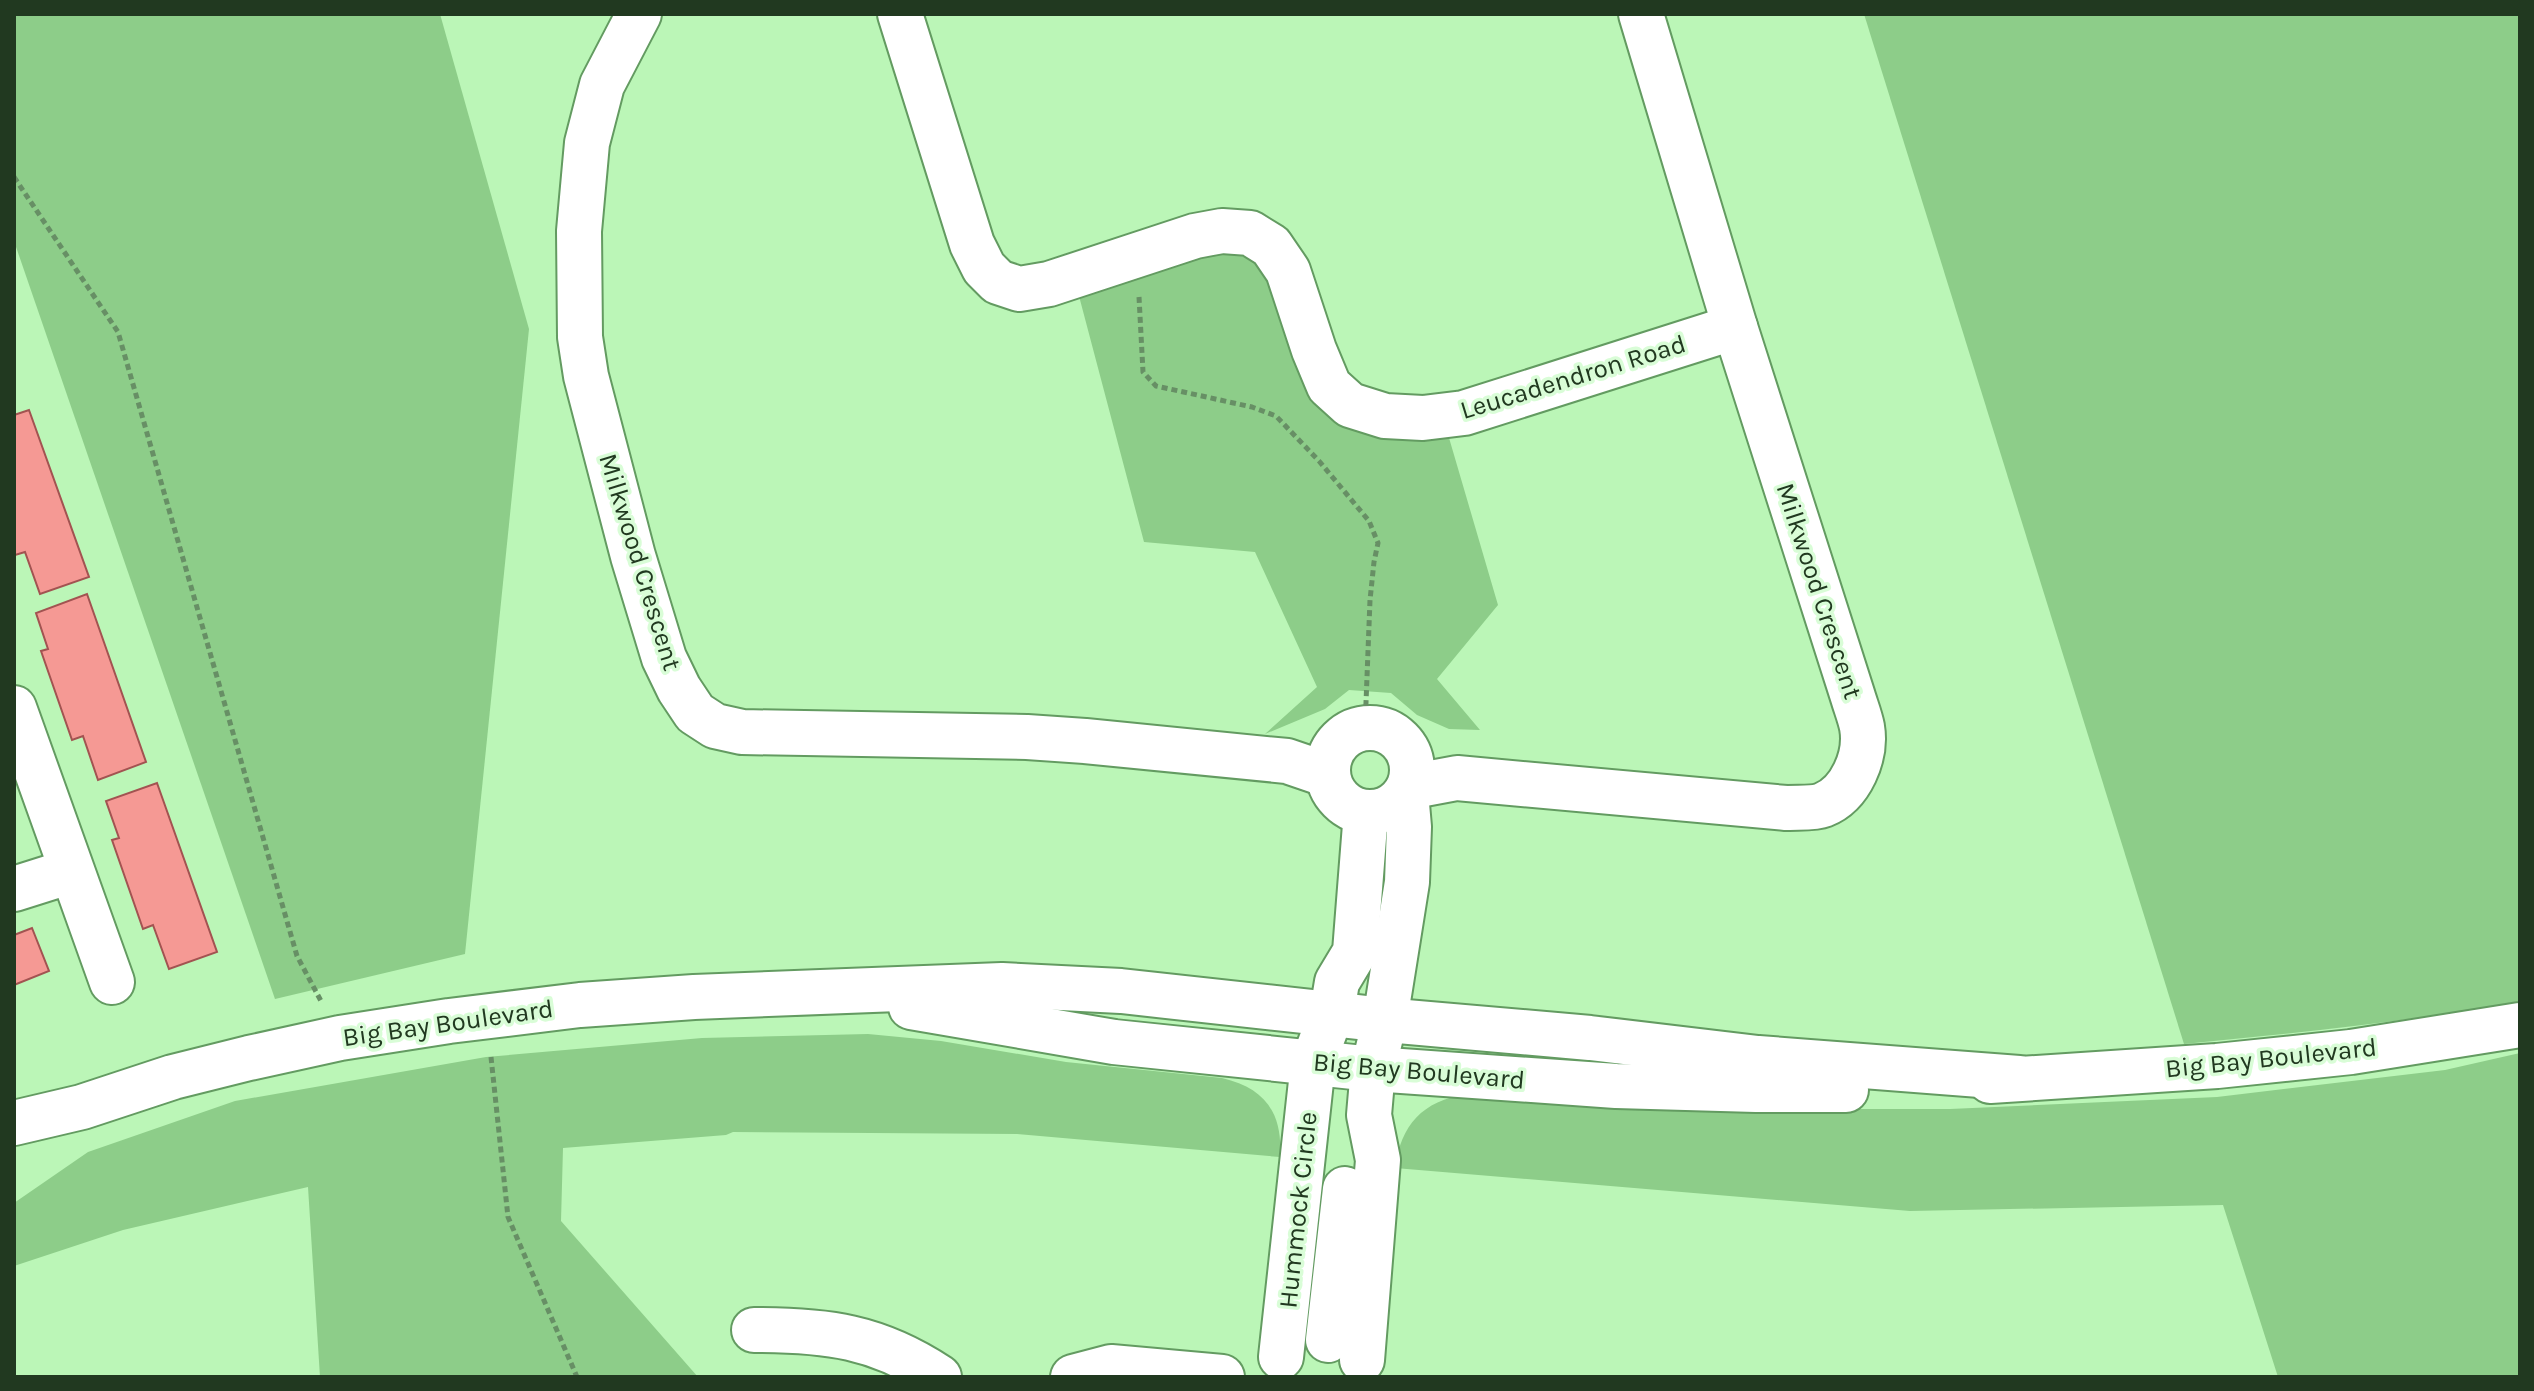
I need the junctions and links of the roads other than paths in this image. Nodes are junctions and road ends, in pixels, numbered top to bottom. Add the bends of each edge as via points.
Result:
1 (639, 14) edge
2 (900, 14) edge
3 (1641, 14) edge
4 (1735, 327) junction
5 (14, 708) edge
6 (1347, 772) junction
7 (1408, 778) junction
8 (71, 871) junction
9 (14, 889) edge
10 (112, 982) dead end
11 (822, 993) junction
12 (1334, 997) junction
13 (1385, 1020) junction
14 (2520, 1025) edge
15 (1313, 1063) junction
16 (1373, 1069) junction
17 (2019, 1078) junction
18 (82, 1107) junction
19 (14, 1123) edge
20 (14, 1155) edge
21 (754, 1330) dead end
22 (1361, 1365) edge
23 (1269, 1369) edge
24 (939, 1377) edge
25 (1073, 1377) edge
26 (1222, 1377) edge

1 - 6 street, Milkwood Crescent via 602,85 587,143 579,231 580,337 586,376 664,658 695,713 715,726 742,732 1027,737 1287,761
2 - 4 street, Leucadendron Road via 972,244 998,282 1019,289 1049,284 1195,236 1250,233 1271,246 1288,271 1329,386 1350,405 1385,416 1464,413
3 - 4 street, Milkwood Crescent
4 - 7 street, Milkwood Crescent via 1863,729 1862,752 1842,794 1822,806 1786,808
5 - 8 street
6 - 7 street, Milkwood Crescent via 1378,812 1389,808
6 - 7 street, Milkwood Crescent via 1383,729 1399,739
6 - 12 street via 1329,948
7 - 13 street via 1407,882
8 - 9 street
8 - 10 street
11 - 12 street, Big Bay Boulevard via 1002,985
11 - 15 street, Big Bay Boulevard via 1114,1042
11 - 18 street, Big Bay Boulevard via 580,1005 340,1038 173,1077
12 - 13 street, Big Bay Boulevard
12 - 15 street, Hummock Circle
13 - 16 street
13 - 17 street, Big Bay Boulevard
14 - 17 street, Big Bay Boulevard via 2351,1052
15 - 16 street, Big Bay Boulevard
15 - 23 street, Hummock Circle
16 - 17 street, Big Bay Boulevard via 1756,1090 1899,1090
16 - 22 street via 1369,1115 1378,1160
18 - 19 street, Big Bay Boulevard
18 - 20 street, Big Bay Boulevard
21 - 24 street via 809,1330 874,1344
22 - 23 street via 1303,1343
25 - 26 street via 1111,1367

